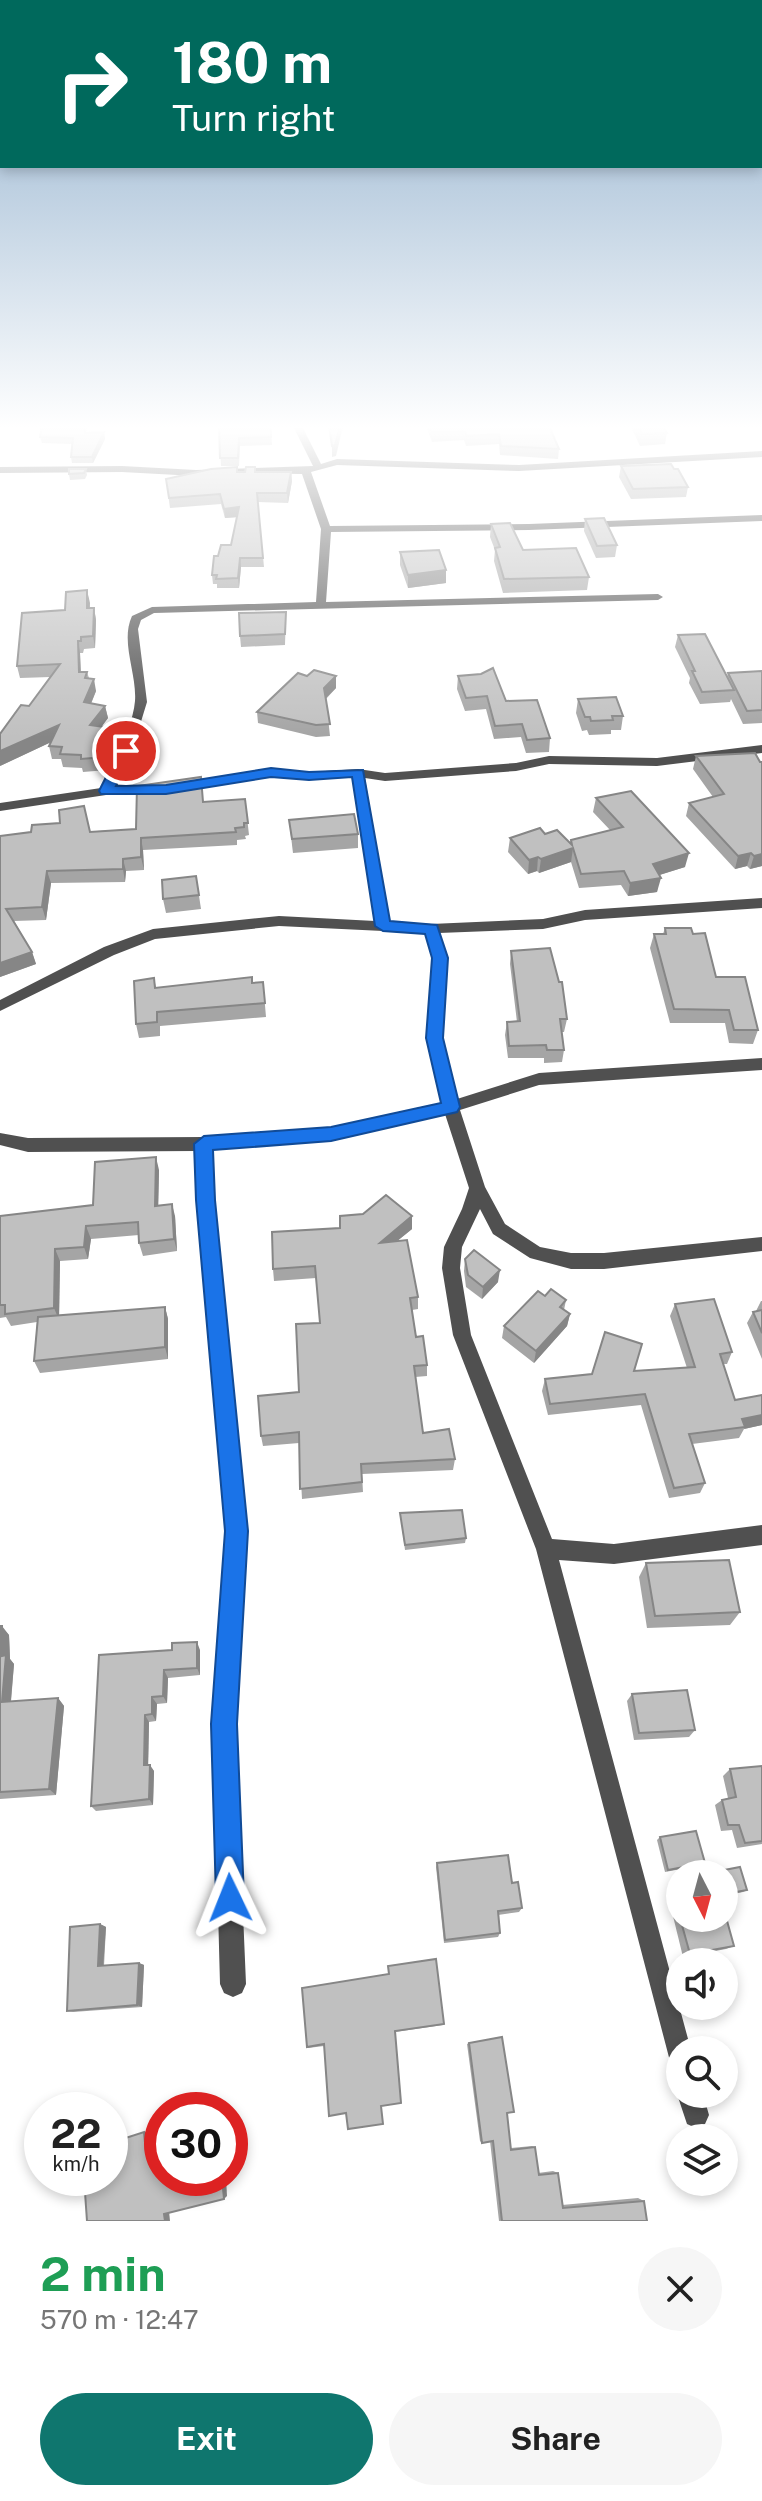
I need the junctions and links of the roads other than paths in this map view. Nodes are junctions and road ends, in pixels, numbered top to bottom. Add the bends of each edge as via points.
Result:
1 (326, 529) edge
2 (658, 597) dead end
3 (321, 605) junction
4 (762, 749) edge
5 (358, 773) junction
6 (106, 791) junction
7 (0, 807) edge
8 (762, 903) edge
9 (383, 926) junction
10 (431, 929) junction
11 (0, 1006) edge
12 (762, 1064) edge
13 (451, 1107) junction
14 (0, 1139) edge
15 (204, 1144) junction
16 (477, 1188) junction
17 (762, 1244) edge
18 (762, 1535) edge
19 (546, 1549) junction
20 (233, 1984) dead end
21 (675, 2036) edge

1 - 3 street
2 - 3 street
3 - 6 street via 152,610 136,618 141,702 119,770
4 - 5 street via 657,762 560,759 385,777
5 - 6 street via 271,773 166,789
5 - 9 street
6 - 7 street
8 - 10 street
9 - 10 street
9 - 11 street via 279,921 153,934
10 - 13 street via 440,958 434,1038
12 - 13 street via 539,1079
13 - 15 street via 331,1134
13 - 16 street
14 - 15 street via 28,1145
15 - 20 street via 237,1531 224,1724
16 - 17 street via 499,1229 536,1253 571,1261
16 - 19 street via 453,1247 456,1307 462,1335
18 - 19 street via 614,1554
19 - 21 street

